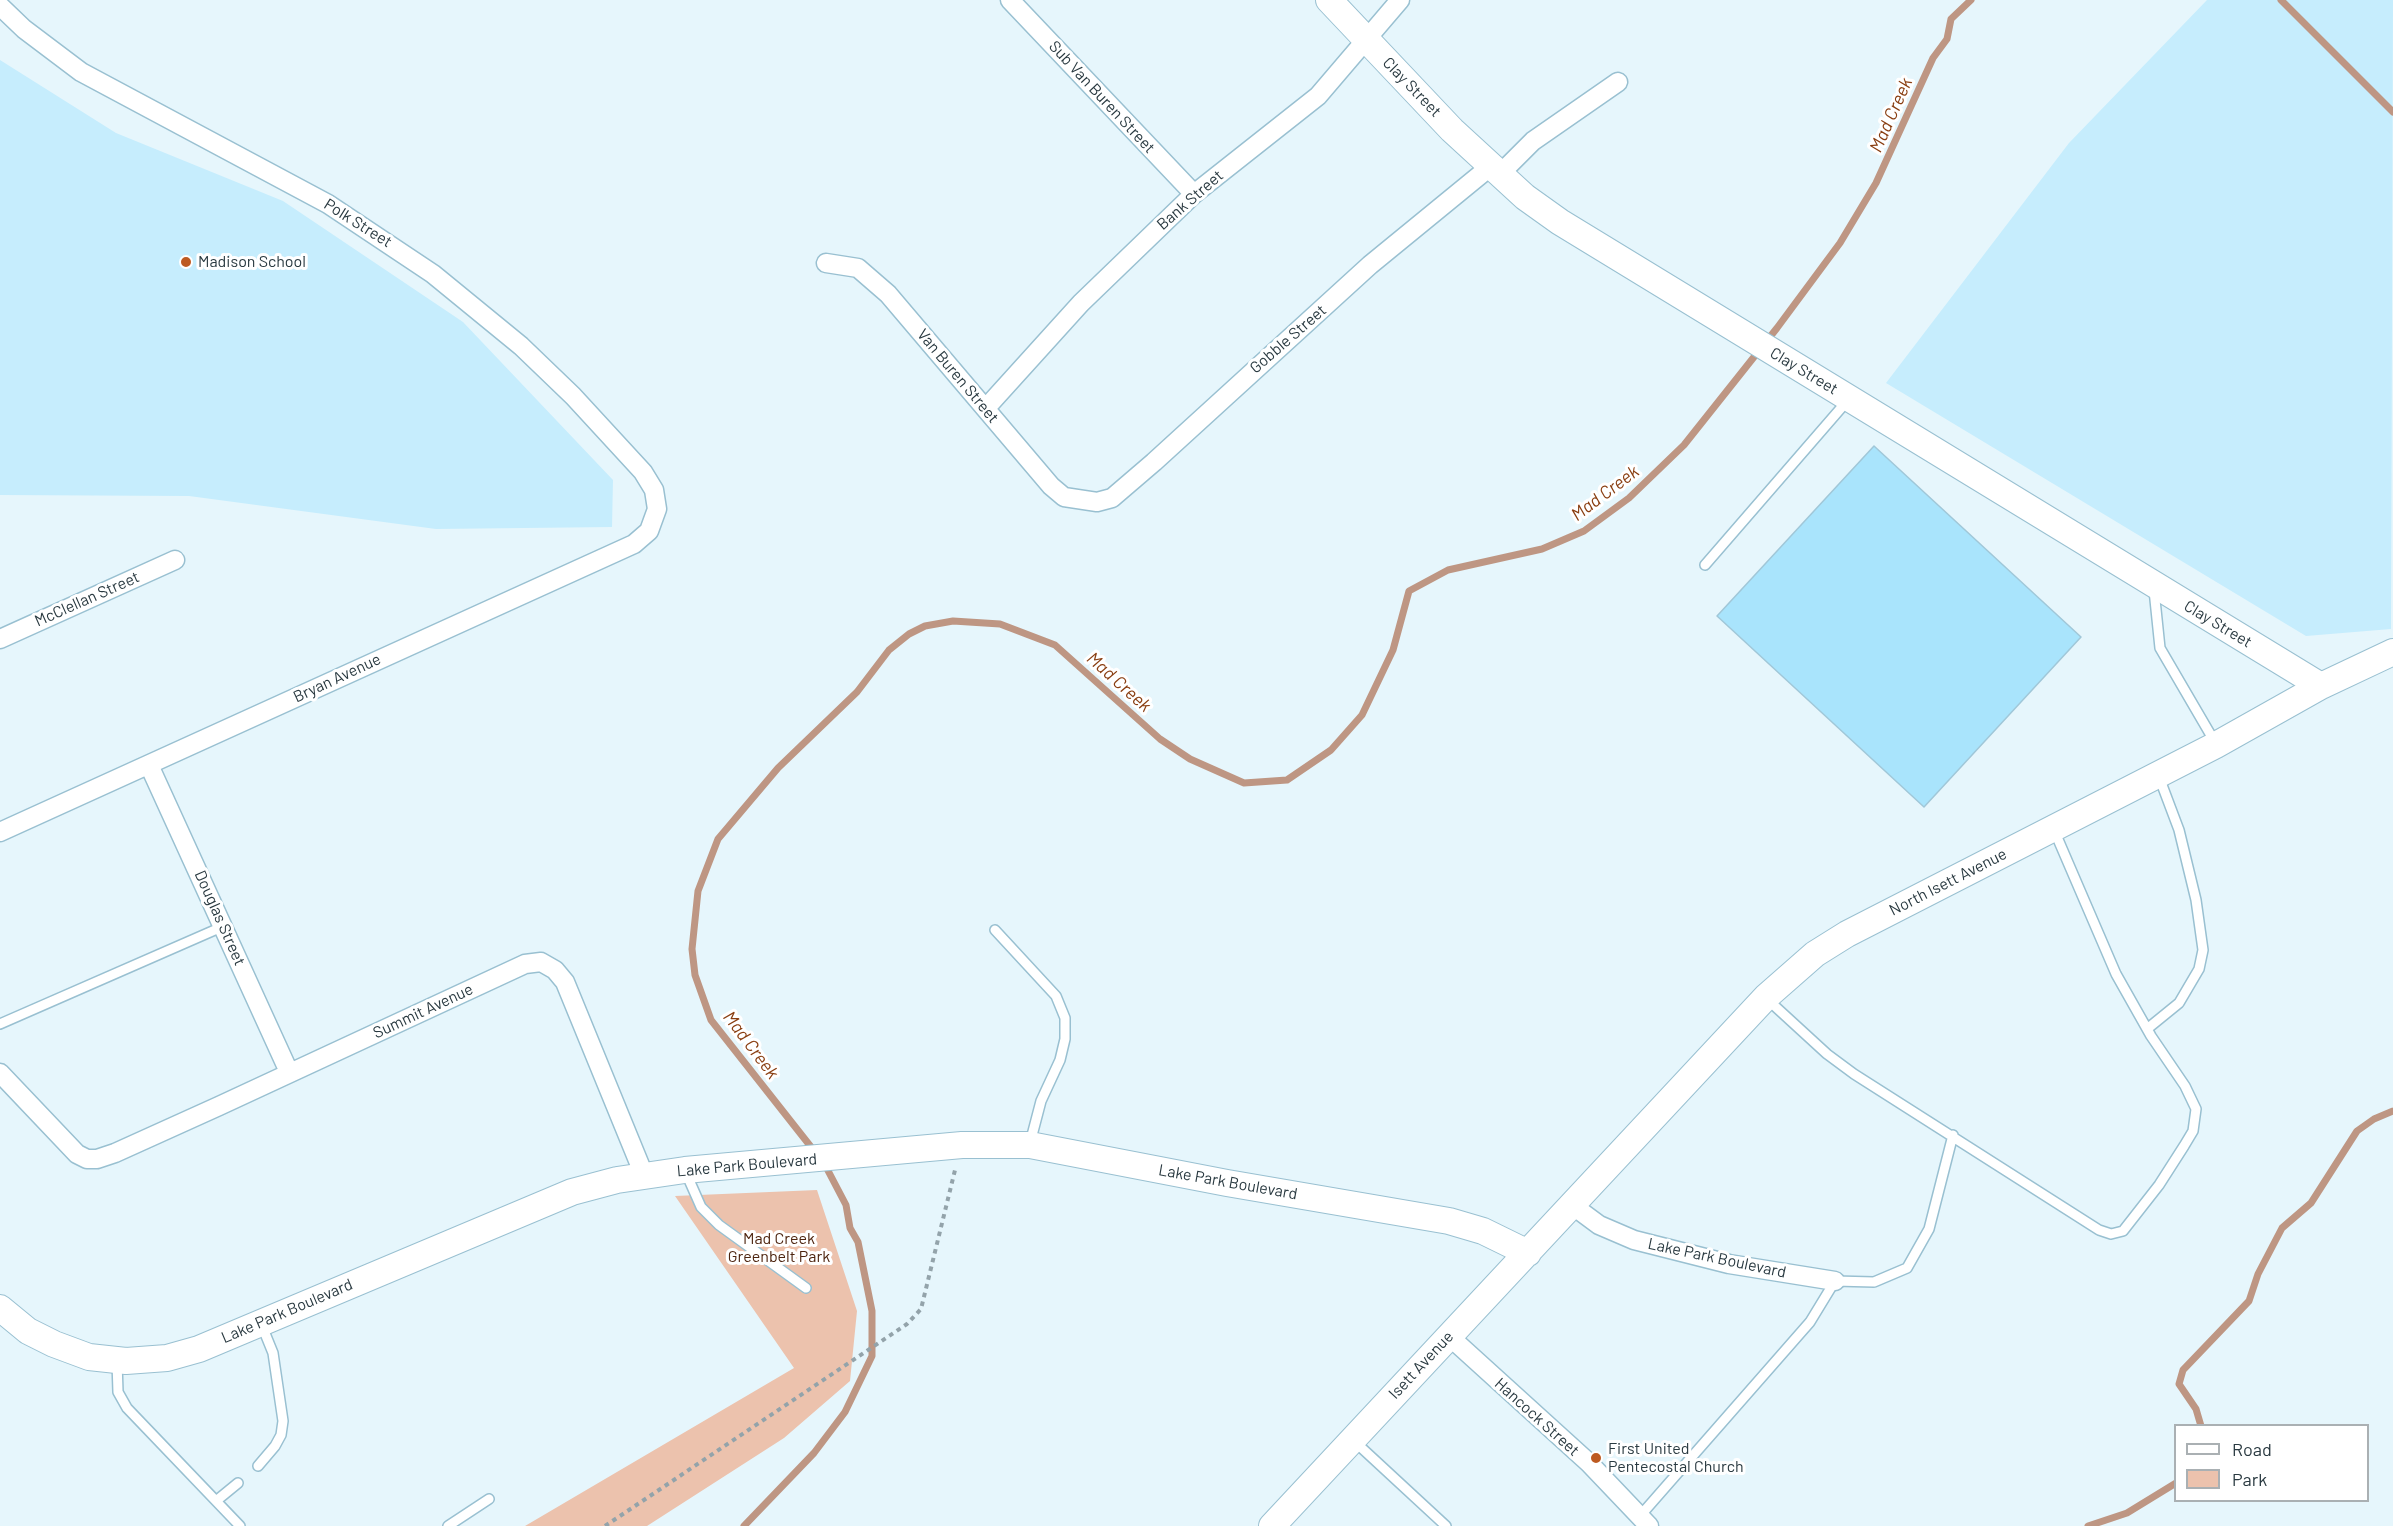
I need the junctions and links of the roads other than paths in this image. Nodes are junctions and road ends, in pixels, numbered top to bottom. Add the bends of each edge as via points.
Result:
1 (1010, 0) edge
2 (1329, 0) edge
3 (1400, 0) edge
4 (0, 6) edge
5 (1367, 41) junction
6 (1618, 82) dead end
7 (1495, 170) junction
8 (1194, 194) junction
9 (826, 263) dead end
10 (1850, 399) junction
11 (986, 408) junction
12 (1083, 501) joint
13 (657, 509) joint
14 (175, 560) dead end
15 (1705, 565) dead end
16 (2154, 584) junction
17 (0, 639) edge
18 (2393, 652) edge
19 (2321, 686) junction
20 (2216, 745) junction
21 (150, 765) junction
22 (2158, 775) junction
23 (2053, 828) junction
24 (0, 832) edge
25 (224, 926) junction
26 (995, 930) dead end
27 (1766, 997) junction
28 (0, 1024) edge
29 (2147, 1029) junction
30 (289, 1072) junction
31 (0, 1073) edge
32 (1953, 1135) junction
33 (1030, 1145) junction
34 (685, 1170) junction
35 (644, 1175) junction
36 (1572, 1205) junction
37 (1528, 1253) junction
38 (1835, 1281) junction
39 (806, 1288) dead end
40 (0, 1308) edge
41 (261, 1323) junction
42 (1449, 1336) junction
43 (116, 1360) junction
44 (1352, 1439) junction
45 (258, 1466) dead end
46 (238, 1483) dead end
47 (489, 1499) dead end
48 (216, 1501) junction
49 (1644, 1521) edge
50 (240, 1526) edge
51 (448, 1526) edge
52 (1272, 1526) edge
53 (1446, 1526) edge

1 - 8 street, Sub Van Buren Street
2 - 5 street, Clay Street
3 - 5 street, Bank Street
4 - 13 street, Polk Street via 81,72 328,204 433,274 521,346 573,396 644,472 654,489
5 - 7 street, Clay Street
5 - 8 street, Bank Street via 1318,96
6 - 7 street, Gobble Street
7 - 10 street, Clay Street via 1560,222
7 - 12 street, Gobble Street via 1370,265 1112,498
8 - 11 street, Bank Street via 1081,303
9 - 11 street, Van Buren Street via 858,268 870,277
10 - 15 lane
10 - 16 street, Clay Street
11 - 12 street, Van Buren Street via 1051,486 1064,497
13 - 21 street, Bryan Avenue via 649,531 634,544
14 - 17 street, McClellan Street
16 - 19 street, Clay Street
16 - 20 lane via 2160,648
18 - 19 street, North Isett Avenue
19 - 20 street, North Isett Avenue
20 - 22 street, North Isett Avenue
21 - 24 street, Bryan Avenue
21 - 25 street, Douglas Street
22 - 23 street, North Isett Avenue
22 - 29 lane via 2179,830 2203,950 2199,969 2179,1003
23 - 27 street, North Isett Avenue via 1847,934 1815,954
23 - 29 lane via 2116,974
25 - 28 lane
25 - 30 street, Douglas Street
26 - 33 lane via 1056,996 1065,1018 1060,1060 1041,1101
27 - 32 lane via 1845,1068
27 - 36 street, North Isett Avenue
29 - 32 lane via 2196,1109 2193,1131 2123,1231 2111,1234 2099,1230
30 - 31 street, Summit Avenue via 115,1153 87,1159 77,1154
30 - 35 street, Summit Avenue via 525,964 540,962 555,970 565,982
32 - 38 lane via 1929,1229 1906,1268 1874,1282
33 - 34 street, Lake Park Boulevard via 962,1145
33 - 37 street, Lake Park Boulevard via 1449,1221 1483,1231
34 - 35 street, Lake Park Boulevard
34 - 39 lane via 701,1206 720,1225
35 - 41 street, Lake Park Boulevard via 572,1192
36 - 37 street, Isett Avenue
36 - 38 street, Lake Park Boulevard via 1599,1225 1634,1240 1729,1264
37 - 42 street, Isett Avenue
38 - 49 lane via 1810,1323
40 - 43 street, Lake Park Boulevard via 28,1331 54,1344 89,1357
41 - 43 street, Lake Park Boulevard via 167,1358
41 - 45 lane via 273,1353 283,1421 275,1446
42 - 44 street, Isett Avenue
42 - 49 street, Hancock Street via 1589,1463
43 - 48 lane via 118,1392 127,1408
44 - 52 street, Isett Avenue
44 - 53 lane
46 - 48 lane
47 - 51 lane
48 - 50 lane

